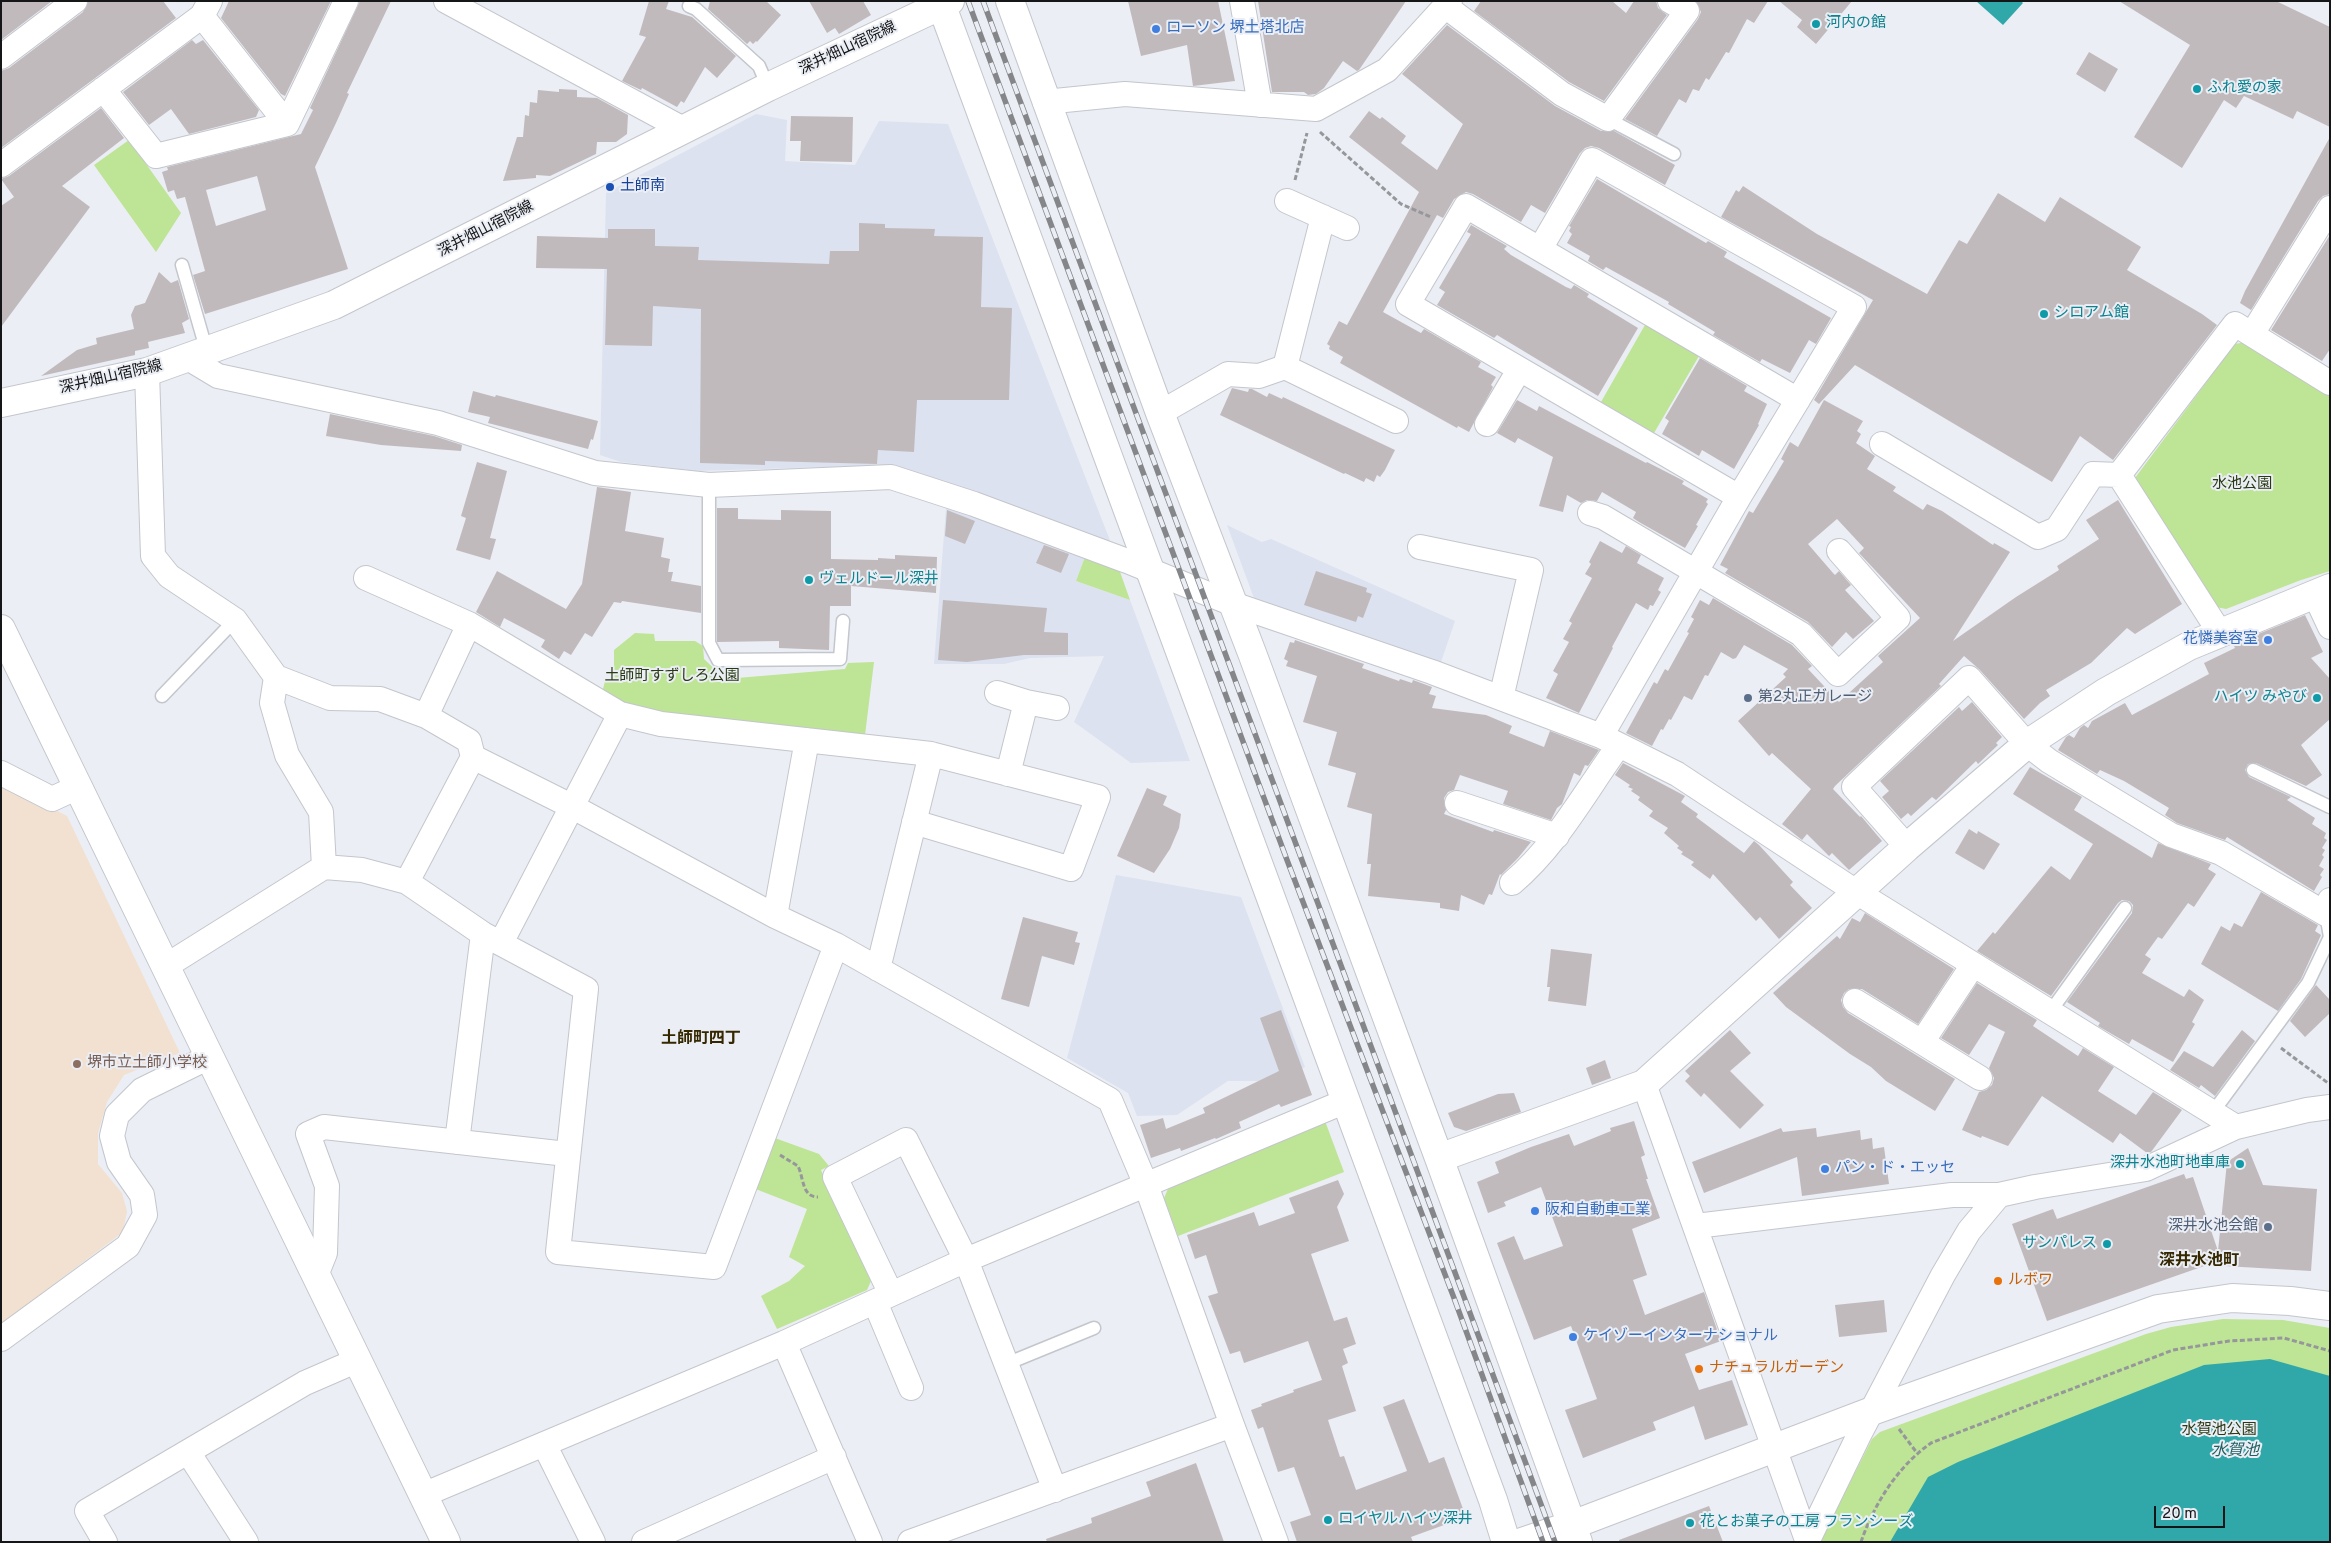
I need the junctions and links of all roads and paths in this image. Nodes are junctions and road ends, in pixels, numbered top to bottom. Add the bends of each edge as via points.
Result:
1 (76, 1) edge
2 (346, 1) edge
3 (446, 1) edge
4 (1010, 1) edge
5 (1242, 1) edge
6 (1670, 1) edge
7 (944, 3) edge
8 (1448, 4) edge
9 (689, 6) dead end
10 (206, 8) edge
11 (1, 57) edge
12 (768, 87) junction
13 (103, 89) junction
14 (1045, 102) junction
15 (1260, 105) junction
16 (1301, 114) junction
17 (1608, 119) junction
18 (287, 124) junction
19 (685, 130) junction
20 (1674, 154) dead end
21 (1, 165) edge
22 (1287, 202) joint
23 (2330, 208) edge
24 (1323, 217) junction
25 (1347, 228) dead end
26 (1453, 228) junction
27 (1540, 249) junction
28 (182, 265) dead end
29 (2252, 334) junction
30 (198, 355) junction
31 (1285, 367) junction
32 (1519, 370) junction
33 (147, 372) junction
34 (2329, 379) edge
35 (1798, 400) junction
36 (1, 403) edge
37 (1160, 413) junction
38 (1396, 422) dead end
39 (1487, 424) dead end
40 (1882, 444) dead end
41 (2119, 475) junction
42 (709, 485) junction
43 (1739, 497) junction
44 (1590, 513) dead end
45 (1420, 547) dead end
46 (1838, 551) dead end
47 (1148, 569) junction
48 (1697, 572) junction
49 (366, 578) dead end
50 (2322, 590) edge
51 (1233, 604) junction
52 (235, 620) junction
53 (843, 621) dead end
54 (469, 624) junction
55 (2330, 627) edge
56 (1, 629) edge
57 (2220, 633) junction
58 (276, 677) junction
59 (997, 693) dead end
60 (162, 696) dead end
61 (1501, 698) junction
62 (1026, 702) junction
63 (1057, 708) dead end
64 (620, 714) junction
65 (426, 716) junction
66 (807, 740) junction
67 (1610, 740) junction
68 (2027, 744) junction
69 (931, 754) junction
70 (473, 757) junction
71 (2253, 770) dead end
72 (1, 773) edge
73 (1008, 774) junction
74 (78, 787) junction
75 (1457, 803) dead end
76 (573, 807) junction
77 (2330, 807) edge
78 (914, 822) junction
79 (1557, 836) junction
80 (1907, 847) junction
81 (324, 867) junction
82 (407, 882) junction
83 (1512, 883) dead end
84 (1858, 893) junction
85 (2328, 907) edge
86 (2125, 908) dead end
87 (775, 916) junction
88 (492, 939) junction
89 (836, 945) junction
90 (1973, 965) junction
91 (166, 966) junction
92 (878, 969) junction
93 (1855, 1001) dead end
94 (2050, 1012) junction
95 (2269, 1039) junction
96 (1922, 1042) junction
97 (209, 1057) junction
98 (1980, 1078) dead end
99 (1644, 1084) junction
100 (2330, 1084) edge
101 (1346, 1101) junction
102 (2330, 1107) edge
103 (2213, 1112) junction
104 (2236, 1126) junction
105 (457, 1142) junction
106 (567, 1154) junction
107 (757, 1154) junction
108 (1439, 1158) junction
109 (839, 1185) junction
110 (1146, 1185) junction
111 (1999, 1196) junction
112 (1696, 1226) junction
113 (966, 1260) junction
114 (317, 1273) junction
115 (883, 1298) junction
116 (2330, 1306) edge
117 (1094, 1328) dead end
118 (1, 1339) edge
119 (784, 1343) junction
120 (2330, 1350) edge
121 (358, 1360) junction
122 (1006, 1364) junction
123 (911, 1388) dead end
124 (1872, 1411) junction
125 (1232, 1425) junction
126 (1899, 1429) dead end
127 (544, 1444) junction
128 (1775, 1448) junction
129 (188, 1452) junction
130 (1917, 1453) junction
131 (834, 1457) junction
132 (1055, 1490) junction
133 (423, 1495) junction
134 (1575, 1534) edge
135 (1807, 1541) edge
136 (105, 1542) edge
137 (246, 1542) edge
138 (446, 1542) edge
139 (593, 1542) edge
140 (644, 1542) edge
141 (870, 1542) edge
142 (910, 1542) edge
143 (1276, 1542) edge
144 (1506, 1542) edge
145 (1522, 1542) edge
146 (1861, 1542) edge

1 - 11 street
2 - 18 street
3 - 19 street
4 - 14 street
5 - 15 street
6 - 17 street via 1687,11
7 - 12 street, 深井畑山宿院線
7 - 47 street
8 - 16 street via 1387,70
8 - 17 street via 1562,94
9 - 12 lane via 696,8 759,66
10 - 13 street
10 - 18 street
12 - 19 street, 深井畑山宿院線
13 - 18 street via 156,156
13 - 21 street
14 - 15 street via 1125,94
14 - 37 street
15 - 16 street
16 - 22 path via 1306,139
16 - 26 path via 1401,204
17 - 20 lane
19 - 30 street, 深井畑山宿院線 via 334,306
22 - 24 street
23 - 29 street
24 - 25 street
24 - 31 street
26 - 27 street via 1466,206
26 - 32 street via 1408,304
27 - 35 street
27 - 35 street via 1592,160 1854,307
28 - 30 lane
29 - 34 street
29 - 41 street via 2235,324
30 - 33 street, 深井畑山宿院線
30 - 42 street via 218,376 438,423 595,473
31 - 37 street via 1259,376 1228,374
31 - 38 street
32 - 39 street
32 - 43 street
33 - 36 street, 深井畑山宿院線
33 - 52 street via 153,556 169,576
35 - 43 street
37 - 51 street
40 - 41 street via 2038,537 2057,529 2093,474
41 - 57 street
42 - 47 street via 891,477 974,504
42 - 53 lane via 708,643 718,660 840,659
43 - 48 street
44 - 48 street via 1603,517
45 - 61 street via 1531,570
46 - 48 street via 1898,618 1838,674 1801,634
47 - 51 street
47 - 101 street
48 - 67 street
49 - 54 street
50 - 55 street
50 - 57 street
51 - 61 street
51 - 108 street
52 - 58 street
52 - 60 lane
54 - 64 street
54 - 65 street
56 - 74 street
57 - 68 street via 2189,646 2106,692
58 - 65 street via 330,698 380,699
58 - 81 street via 272,703 286,755 321,812
59 - 62 street
61 - 67 street
62 - 63 street
62 - 73 street
64 - 66 street via 661,724
64 - 76 street
65 - 70 street via 469,741
66 - 69 street
66 - 87 street
67 - 79 street via 1588,788
67 - 84 street via 1677,774
68 - 80 street
68 - 80 street via 1969,678 1854,787
68 - 85 street via 2049,761 2171,835 2221,853
69 - 73 street
69 - 78 street
70 - 76 street
70 - 82 street
71 - 77 lane
72 - 74 street via 52,799
73 - 78 street via 1098,797 1071,869
74 - 91 street
75 - 79 street
76 - 87 street
76 - 88 street
78 - 92 street
79 - 83 street
80 - 84 street
81 - 82 street via 362,870
81 - 91 street
82 - 88 street
84 - 90 street
84 - 99 street
85 - 95 lane via 2330,937 2308,983
86 - 94 lane
87 - 89 street
88 - 105 street
88 - 106 street via 586,989
89 - 92 street
89 - 107 street
90 - 94 street
90 - 96 street
91 - 97 street
92 - 110 street via 1110,1100
93 - 96 street
94 - 103 street
95 - 100 path
95 - 103 lane
96 - 98 street
97 - 114 street
97 - 118 street via 142,1090 117,1115 112,1136 119,1162 142,1196 145,1214 128,1246
99 - 108 street
99 - 112 street
101 - 110 street
101 - 144 street
102 - 104 street
103 - 104 street
104 - 111 street via 2146,1169
105 - 106 street
105 - 114 street via 324,1127 308,1134 327,1186 325,1254
106 - 107 street via 558,1252 714,1267
107 - 109 path via 783,1155 798,1166 806,1193 811,1197 819,1197
108 - 134 street
109 - 113 street via 836,1176 906,1140
109 - 115 street
110 - 113 street
110 - 125 street
111 - 112 street via 1952,1196
111 - 124 street via 1969,1232 1943,1275
112 - 128 street
113 - 115 street
113 - 122 street
114 - 121 street
115 - 119 street
115 - 123 street
116 - 124 street via 2290,1300 2232,1298 2158,1310
117 - 122 lane
119 - 127 street
119 - 131 street
120 - 130 path via 2284,1338 2228,1341 2173,1350 1932,1442
121 - 129 street via 305,1383
121 - 133 street
122 - 132 street
124 - 128 street
124 - 135 street
125 - 132 street
125 - 143 street
126 - 130 path
127 - 133 street
127 - 139 street
128 - 134 street
128 - 135 street
129 - 136 street via 87,1512
129 - 137 street
130 - 146 path via 1893,1479
131 - 140 street
131 - 141 street
132 - 142 street
133 - 138 street
134 - 145 street

